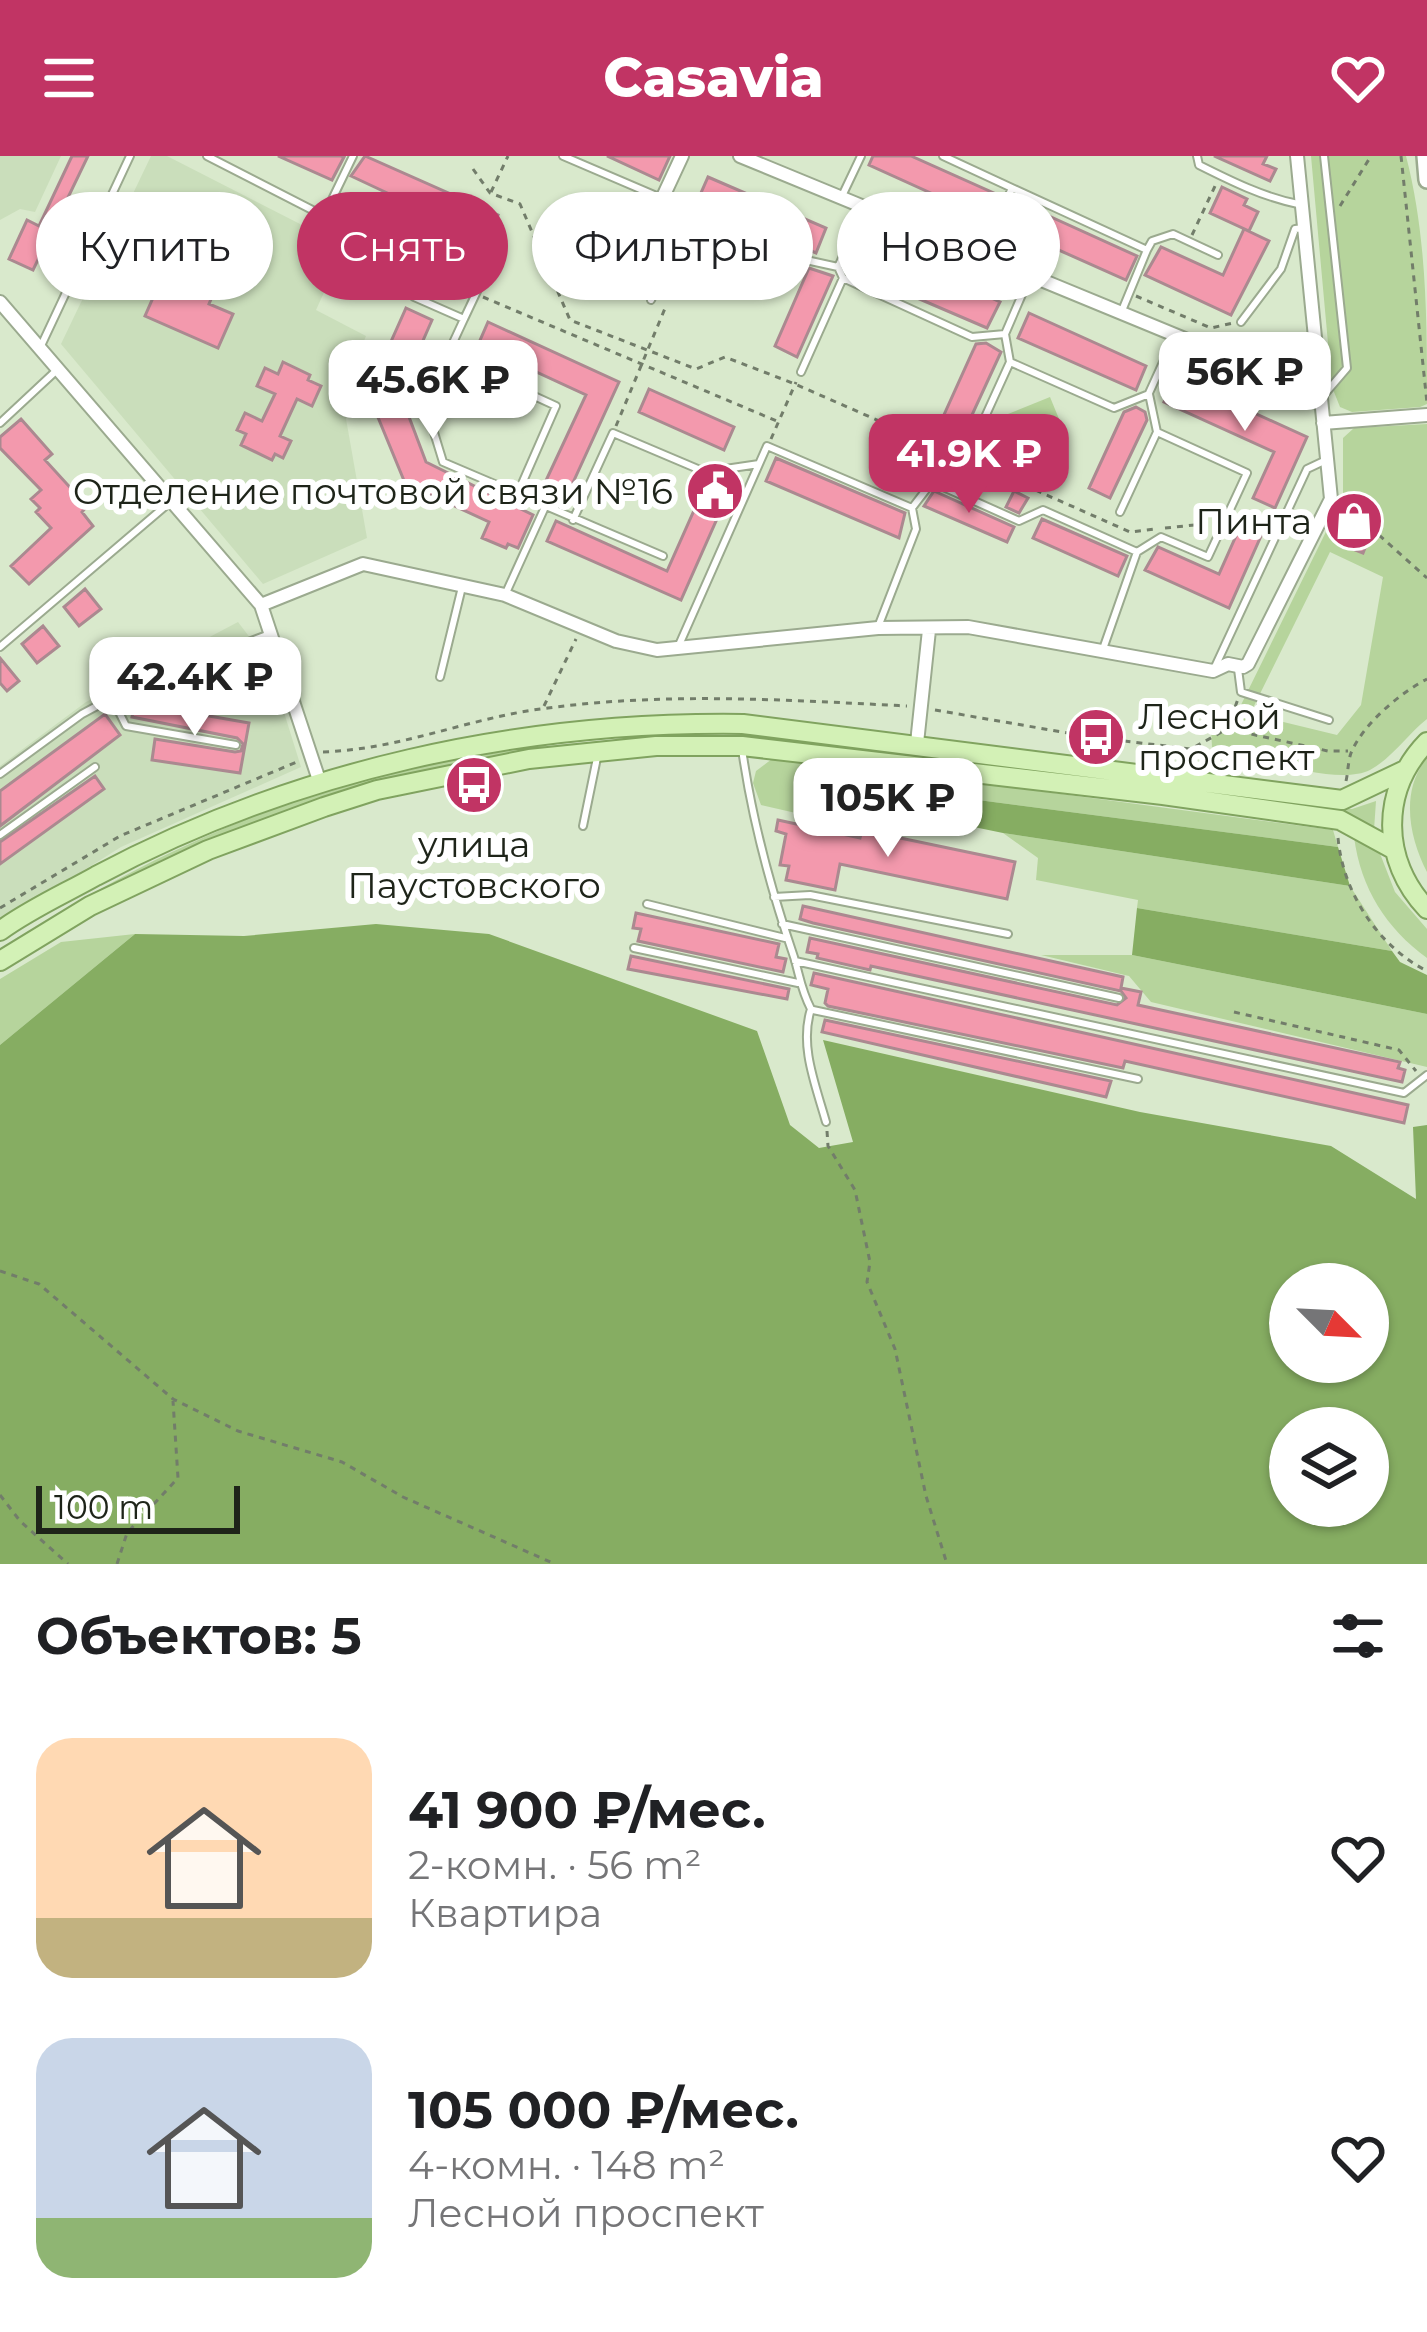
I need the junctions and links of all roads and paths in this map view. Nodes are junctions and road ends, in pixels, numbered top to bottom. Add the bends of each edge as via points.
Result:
1 (130, 156) edge
2 (208, 156) edge
3 (352, 156) edge
4 (508, 156) edge
5 (563, 156) edge
6 (682, 156) edge
7 (740, 156) edge
8 (861, 156) edge
9 (943, 156) edge
10 (1196, 156) edge
11 (1297, 156) edge
12 (1324, 156) edge
13 (1371, 156) edge
14 (1401, 156) edge
15 (1425, 156) edge
16 (473, 169) dead end
17 (1220, 175) junction
18 (1427, 180) edge
19 (1012, 188) junction
20 (644, 191) edge
21 (336, 192) edge
22 (489, 192) edge
23 (490, 192) edge
24 (665, 192) edge
25 (844, 192) edge
26 (1010, 192) edge
27 (837, 196) edge
28 (508, 200) edge
29 (297, 202) edge
30 (1302, 205) junction
31 (1331, 220) junction
32 (1304, 229) junction
33 (532, 232) edge
34 (1188, 242) junction
35 (1147, 250) junction
36 (1218, 255) dead end
37 (1060, 289) edge
38 (837, 291) edge
39 (1129, 293) junction
40 (421, 300) edge
41 (473, 300) edge
42 (490, 300) edge
43 (561, 300) edge
44 (890, 300) edge
45 (1020, 300) edge
46 (0, 302) edge
47 (666, 306) dead end
48 (1121, 314) junction
49 (464, 320) junction
50 (1241, 322) joint
51 (1005, 334) junction
52 (1174, 336) junction
53 (40, 348) junction
54 (647, 351) junction
55 (447, 356) junction
56 (1010, 362) junction
57 (1317, 363) junction
58 (642, 364) junction
59 (58, 369) junction
60 (801, 372) joint
61 (795, 384) junction
62 (1149, 394) junction
63 (1321, 399) junction
64 (1427, 404) edge
65 (1427, 415) edge
66 (779, 422) junction
67 (0, 423) edge
68 (1323, 423) junction
69 (1157, 432) junction
70 (613, 433) junction
71 (767, 446) junction
72 (970, 451) dead end
73 (1327, 459) junction
74 (759, 464) junction
75 (517, 495) junction
76 (1331, 499) junction
77 (171, 501) junction
78 (544, 507) junction
79 (912, 508) junction
80 (1120, 512) dead end
81 (1228, 514) junction
82 (574, 520) junction
83 (1276, 535) junction
84 (1137, 552) junction
85 (664, 556) dead end
86 (1427, 578) edge
87 (462, 587) junction
88 (505, 595) junction
89 (261, 605) junction
90 (582, 627) junction
91 (878, 628) junction
92 (929, 630) junction
93 (271, 634) junction
94 (0, 647) edge
95 (677, 649) junction
96 (1103, 649) junction
97 (1238, 668) junction
98 (1213, 671) junction
99 (440, 677) dead end
100 (1427, 679) edge
101 (1241, 692) junction
102 (112, 698) junction
103 (543, 708) dead end
104 (1329, 720) dead end
105 (743, 724) junction
106 (1427, 742) edge
107 (917, 743) junction
108 (236, 745) dead end
109 (742, 746) junction
110 (370, 751) dead end
111 (1352, 751) junction
112 (322, 752) dead end
113 (598, 753) junction
114 (299, 761) dead end
115 (95, 767) dead end
116 (1406, 770) junction
117 (0, 774) edge
118 (320, 783) junction
119 (1341, 810) junction
120 (583, 826) dead end
121 (0, 836) edge
122 (1394, 849) junction
123 (774, 897) junction
124 (647, 904) dead end
125 (1427, 909) edge
126 (2, 919) edge
127 (782, 924) junction
128 (1009, 934) dead end
129 (785, 938) junction
130 (634, 948) dead end
131 (0, 961) edge
132 (795, 962) junction
133 (1427, 970) edge
134 (797, 983) junction
135 (1119, 998) dead end
136 (811, 1009) junction
137 (1234, 1012) dead end
138 (1424, 1076) edge
139 (1138, 1079) dead end
140 (826, 1122) joint
141 (0, 1271) edge
142 (173, 1399) junction
143 (0, 1495) edge
144 (68, 1564) edge
145 (117, 1564) edge
146 (555, 1564) edge
147 (946, 1564) edge

1 - 53 lane
2 - 29 lane
3 - 21 lane
4 - 23 path
5 - 20 lane
6 - 24 street
7 - 27 street
8 - 25 lane
9 - 19 lane
10 - 17 lane
11 - 30 street
12 - 31 lane
13 - 31 path
14 - 64 path
15 - 18 street
16 - 22 path
17 - 30 lane
17 - 34 path
19 - 26 lane
19 - 35 lane
28 - 33 path via 520,204
30 - 32 street
31 - 63 lane via 1347,368
32 - 50 lane via 1294,229 1281,268
32 - 57 street
34 - 35 lane via 1162,236
34 - 36 lane
35 - 39 lane
37 - 48 street
38 - 60 lane
39 - 48 lane
39 - 50 path via 1211,328
40 - 49 lane
41 - 49 lane
42 - 58 path
43 - 54 path via 570,320
44 - 51 lane via 972,338
45 - 51 lane
46 - 53 street
47 - 54 path
48 - 52 street
49 - 55 lane
51 - 56 lane
52 - 57 street via 1247,357
52 - 62 lane
53 - 59 street
54 - 58 path
54 - 61 path via 696,369 725,357
55 - 75 lane via 425,403 443,462
55 - 75 lane via 556,406
56 - 62 lane via 1114,408
56 - 72 lane
57 - 63 street
58 - 66 path
58 - 70 path
59 - 67 lane
59 - 77 street
60 - 61 path
61 - 66 path
61 - 81 path via 1130,532 1217,523
62 - 69 lane
63 - 68 street
65 - 68 street
66 - 71 path
68 - 73 street
69 - 80 lane
69 - 81 lane via 1246,473
70 - 74 lane via 705,472
70 - 82 lane
71 - 74 lane
71 - 79 lane
73 - 76 street
73 - 83 lane via 1307,469
74 - 95 lane
75 - 78 lane
76 - 86 path
76 - 97 street via 1248,664
77 - 89 street
77 - 94 lane
78 - 82 lane
78 - 88 lane
79 - 84 lane via 932,482 1018,521 1043,510
79 - 91 lane via 916,530
81 - 83 path
81 - 84 lane via 1208,557 1161,537
82 - 85 lane
83 - 98 lane
84 - 96 lane
87 - 88 street
87 - 89 street via 363,564
87 - 99 lane
88 - 90 street
89 - 93 street
90 - 95 street via 636,646
90 - 103 path
91 - 92 street
91 - 95 street
92 - 96 street via 968,627
92 - 107 street
93 - 102 lane
93 - 118 street
96 - 98 street
97 - 98 street
97 - 101 lane
100 - 111 path
101 - 104 lane
101 - 111 path via 1227,729
102 - 108 lane via 126,726
102 - 117 lane
105 - 107 main road
105 - 109 main road
105 - 118 main road via 581,728 404,759
106 - 116 main road
107 - 119 main road
109 - 113 main road
109 - 119 main road
109 - 123 lane
110 - 112 path
111 - 119 path
113 - 120 lane
113 - 131 main road via 472,769 324,807 129,887
114 - 126 path via 120,836
115 - 121 lane
116 - 119 main road
116 - 122 main road via 1395,795
118 - 126 main road via 144,851
119 - 122 main road
119 - 133 path via 1346,877 1372,926
122 - 125 main road
123 - 127 lane
123 - 128 lane via 810,895
124 - 129 lane
127 - 129 lane
127 - 135 lane
129 - 132 lane
130 - 134 lane
132 - 134 lane
132 - 138 lane via 1404,1093
134 - 136 lane
136 - 139 lane
136 - 140 lane via 808,1050
137 - 138 path via 1399,1050
140 - 147 path via 828,1146 855,1190 867,1282 895,1349
141 - 142 path via 39,1284
142 - 145 path via 178,1478 127,1533
142 - 146 path via 238,1431 342,1462 403,1498
143 - 144 path

